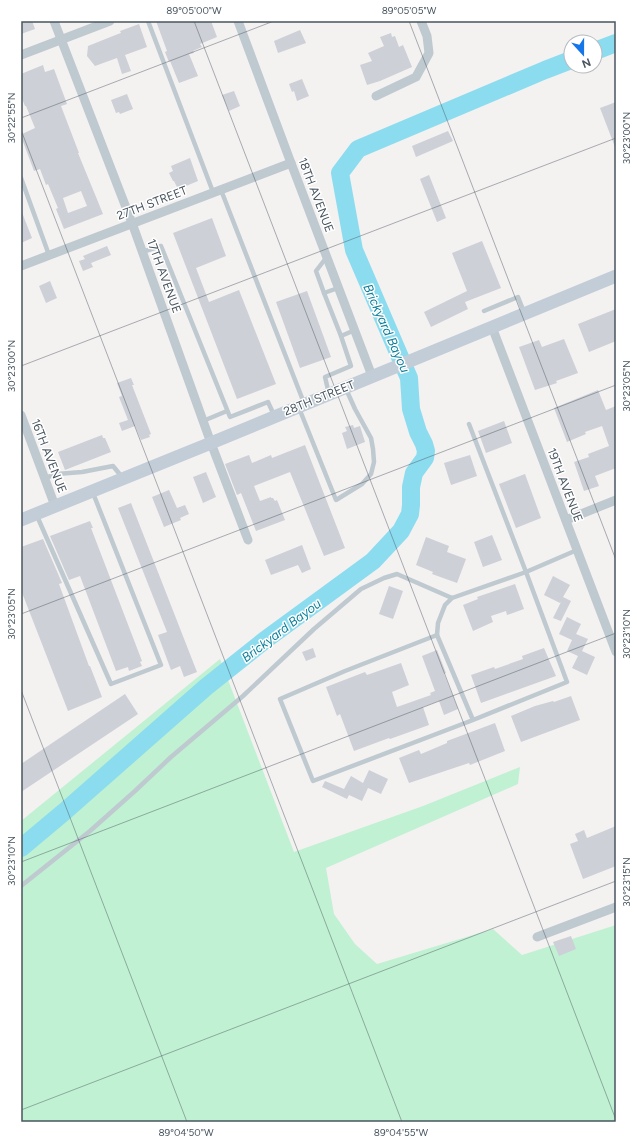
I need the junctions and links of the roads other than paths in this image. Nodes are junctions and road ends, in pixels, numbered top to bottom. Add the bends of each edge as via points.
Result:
1 (54, 21) edge
2 (110, 21) edge
3 (148, 21) edge
4 (238, 21) edge
5 (421, 21) edge
6 (60, 39) junction
7 (21, 55) edge
8 (376, 96) dead end
9 (291, 163) junction
10 (21, 178) edge
11 (217, 191) junction
12 (132, 223) junction
13 (142, 252) junction
14 (49, 255) junction
15 (327, 257) junction
16 (21, 266) edge
17 (616, 276) edge
18 (338, 288) junction
19 (324, 293) junction
20 (484, 311) dead end
21 (525, 313) junction
22 (492, 327) junction
23 (355, 330) junction
24 (341, 336) junction
25 (372, 376) junction
26 (346, 388) junction
27 (329, 394) junction
28 (302, 406) junction
29 (227, 411) junction
30 (21, 415) edge
31 (275, 416) junction
32 (203, 421) junction
33 (469, 424) dead end
34 (211, 443) junction
35 (45, 478) junction
36 (123, 479) junction
37 (93, 491) junction
38 (616, 500) edge
39 (56, 506) junction
40 (37, 514) junction
41 (21, 520) edge
42 (566, 520) junction
43 (248, 540) dead end
44 (577, 550) junction
45 (526, 572) junction
46 (452, 598) junction
47 (437, 635) junction
48 (616, 652) edge
49 (473, 720) junction
50 (21, 886) edge
51 (616, 906) edge
52 (537, 937) dead end

1 - 6 street, 17TH AVENUE
2 - 6 street
3 - 11 lane
4 - 9 street, 18TH AVENUE
5 - 8 street via 427,36 429,53 416,77
6 - 7 street
6 - 12 street, 17TH AVENUE
9 - 11 street, 27TH STREET
9 - 15 street, 18TH AVENUE
10 - 14 lane
11 - 12 street, 27TH STREET
11 - 28 lane
12 - 13 street, 17TH AVENUE
12 - 14 street, 27TH STREET
13 - 29 lane via 161,246
13 - 32 street, 17TH AVENUE
14 - 16 street, 27TH STREET
15 - 18 street, 18TH AVENUE
15 - 19 lane via 316,271
17 - 21 main road, 28TH STREET
18 - 19 lane
18 - 23 street, 18TH AVENUE
19 - 24 lane
20 - 21 lane via 518,297
21 - 22 main road, 28TH STREET
22 - 25 main road, 28TH STREET
22 - 42 street, 19TH AVENUE
23 - 24 lane
23 - 25 street, 18TH AVENUE
24 - 27 lane via 351,366 325,377
25 - 26 main road, 28TH STREET
26 - 27 main road, 28TH STREET
26 - 28 lane via 371,438 374,462 371,474 362,484 336,500
27 - 28 main road, 28TH STREET
28 - 31 main road, 28TH STREET
29 - 31 lane via 230,418 268,402
29 - 32 lane
30 - 35 street, 16TH AVENUE
31 - 34 main road, 28TH STREET
32 - 34 street, 17TH AVENUE
33 - 45 lane
34 - 36 main road, 28TH STREET
34 - 43 street, 17TH AVENUE
35 - 36 lane via 113,466
35 - 39 street, 16TH AVENUE
36 - 37 main road, 28TH STREET
37 - 39 main road, 28TH STREET
37 - 40 lane via 161,665 111,684
38 - 42 street
39 - 40 main road, 28TH STREET
40 - 41 main road, 28TH STREET
42 - 44 street, 19TH AVENUE
44 - 45 lane
44 - 48 street, 19TH AVENUE
45 - 46 lane
45 - 49 lane via 567,682
46 - 47 lane via 445,605 438,623
46 - 50 lane via 397,574 361,589 90,831
47 - 49 lane
47 - 49 lane via 280,699 313,781
51 - 52 street

